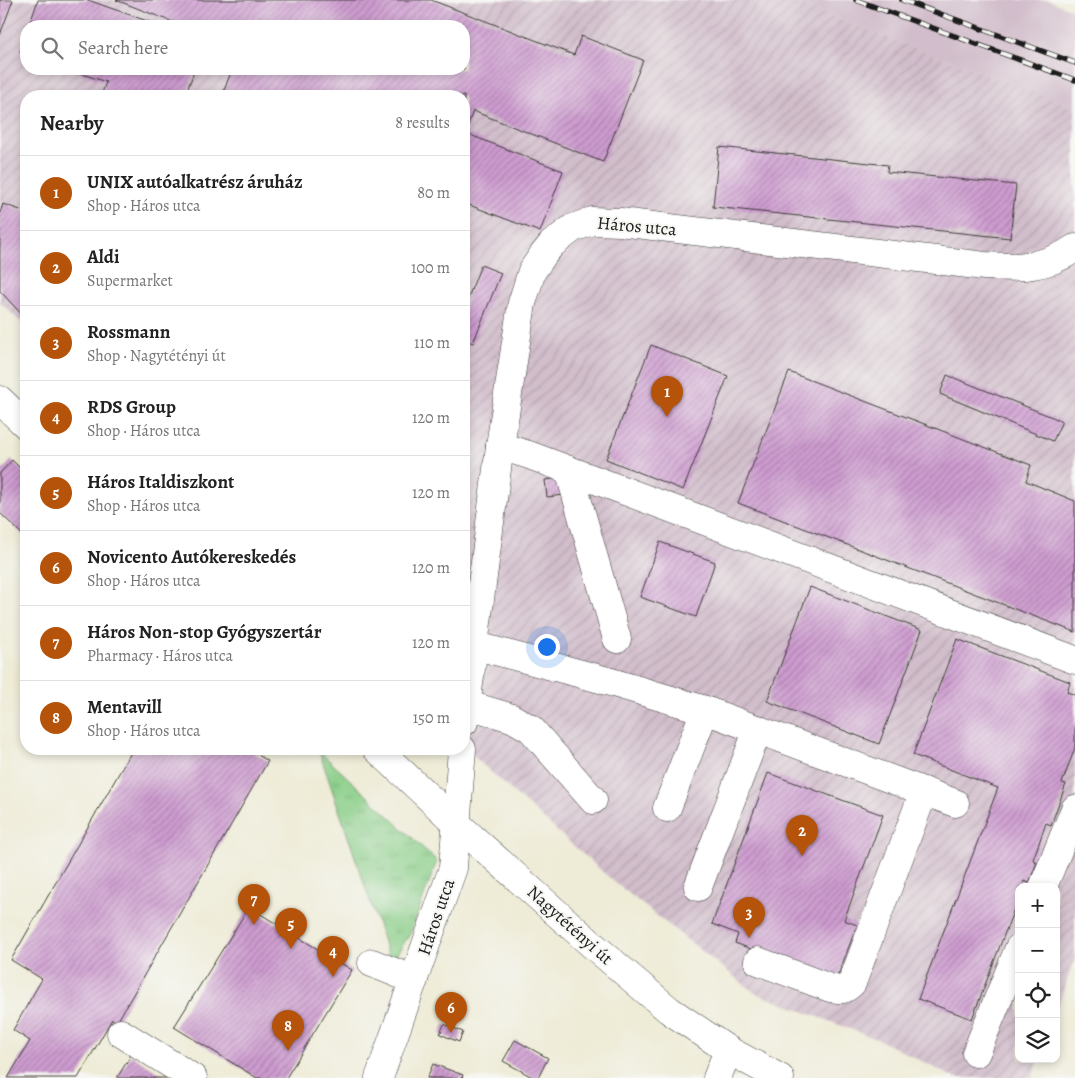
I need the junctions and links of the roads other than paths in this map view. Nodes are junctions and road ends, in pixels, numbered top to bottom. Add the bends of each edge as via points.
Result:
1 (1075, 248) edge
2 (0, 400) edge
3 (20, 419) edge
4 (500, 446) junction
5 (569, 470) junction
6 (617, 639) dead end
7 (473, 644) junction
8 (1075, 660) edge
9 (470, 666) edge
10 (705, 710) junction
11 (470, 712) edge
12 (758, 729) junction
13 (383, 755) edge
14 (462, 755) edge
15 (924, 791) junction
16 (593, 800) dead end
17 (955, 803) dead end
18 (667, 808) dead end
19 (1075, 809) edge
20 (456, 823) junction
21 (1045, 883) edge
22 (698, 887) dead end
23 (1015, 958) edge
24 (758, 961) dead end
25 (372, 963) dead end
26 (414, 980) junction
27 (121, 1033) dead end
28 (728, 1050) junction
29 (976, 1053) dead end
30 (193, 1078) edge
31 (379, 1078) edge
32 (717, 1078) edge
33 (780, 1078) edge

1 - 4 street, Háros utca via 1035,266 1010,268 592,221 572,228 552,244 532,271 522,303
2 - 3 street
4 - 5 street
4 - 7 street, Háros utca
5 - 6 street
5 - 8 street
7 - 9 street, Háros utca
7 - 10 street
10 - 12 street
10 - 18 street
11 - 16 street via 512,718 531,728
12 - 15 street
12 - 22 street
13 - 20 street, Nagytétényi út
14 - 20 street, Háros utca
15 - 17 street
15 - 24 street via 852,983 846,989 830,988
19 - 21 street
20 - 26 street, Háros utca via 453,868
20 - 28 street, Nagytétényi út via 661,1004
23 - 29 street
25 - 26 street
26 - 31 street, Háros utca
27 - 30 street
28 - 32 street
28 - 33 street, Nagytétényi út

